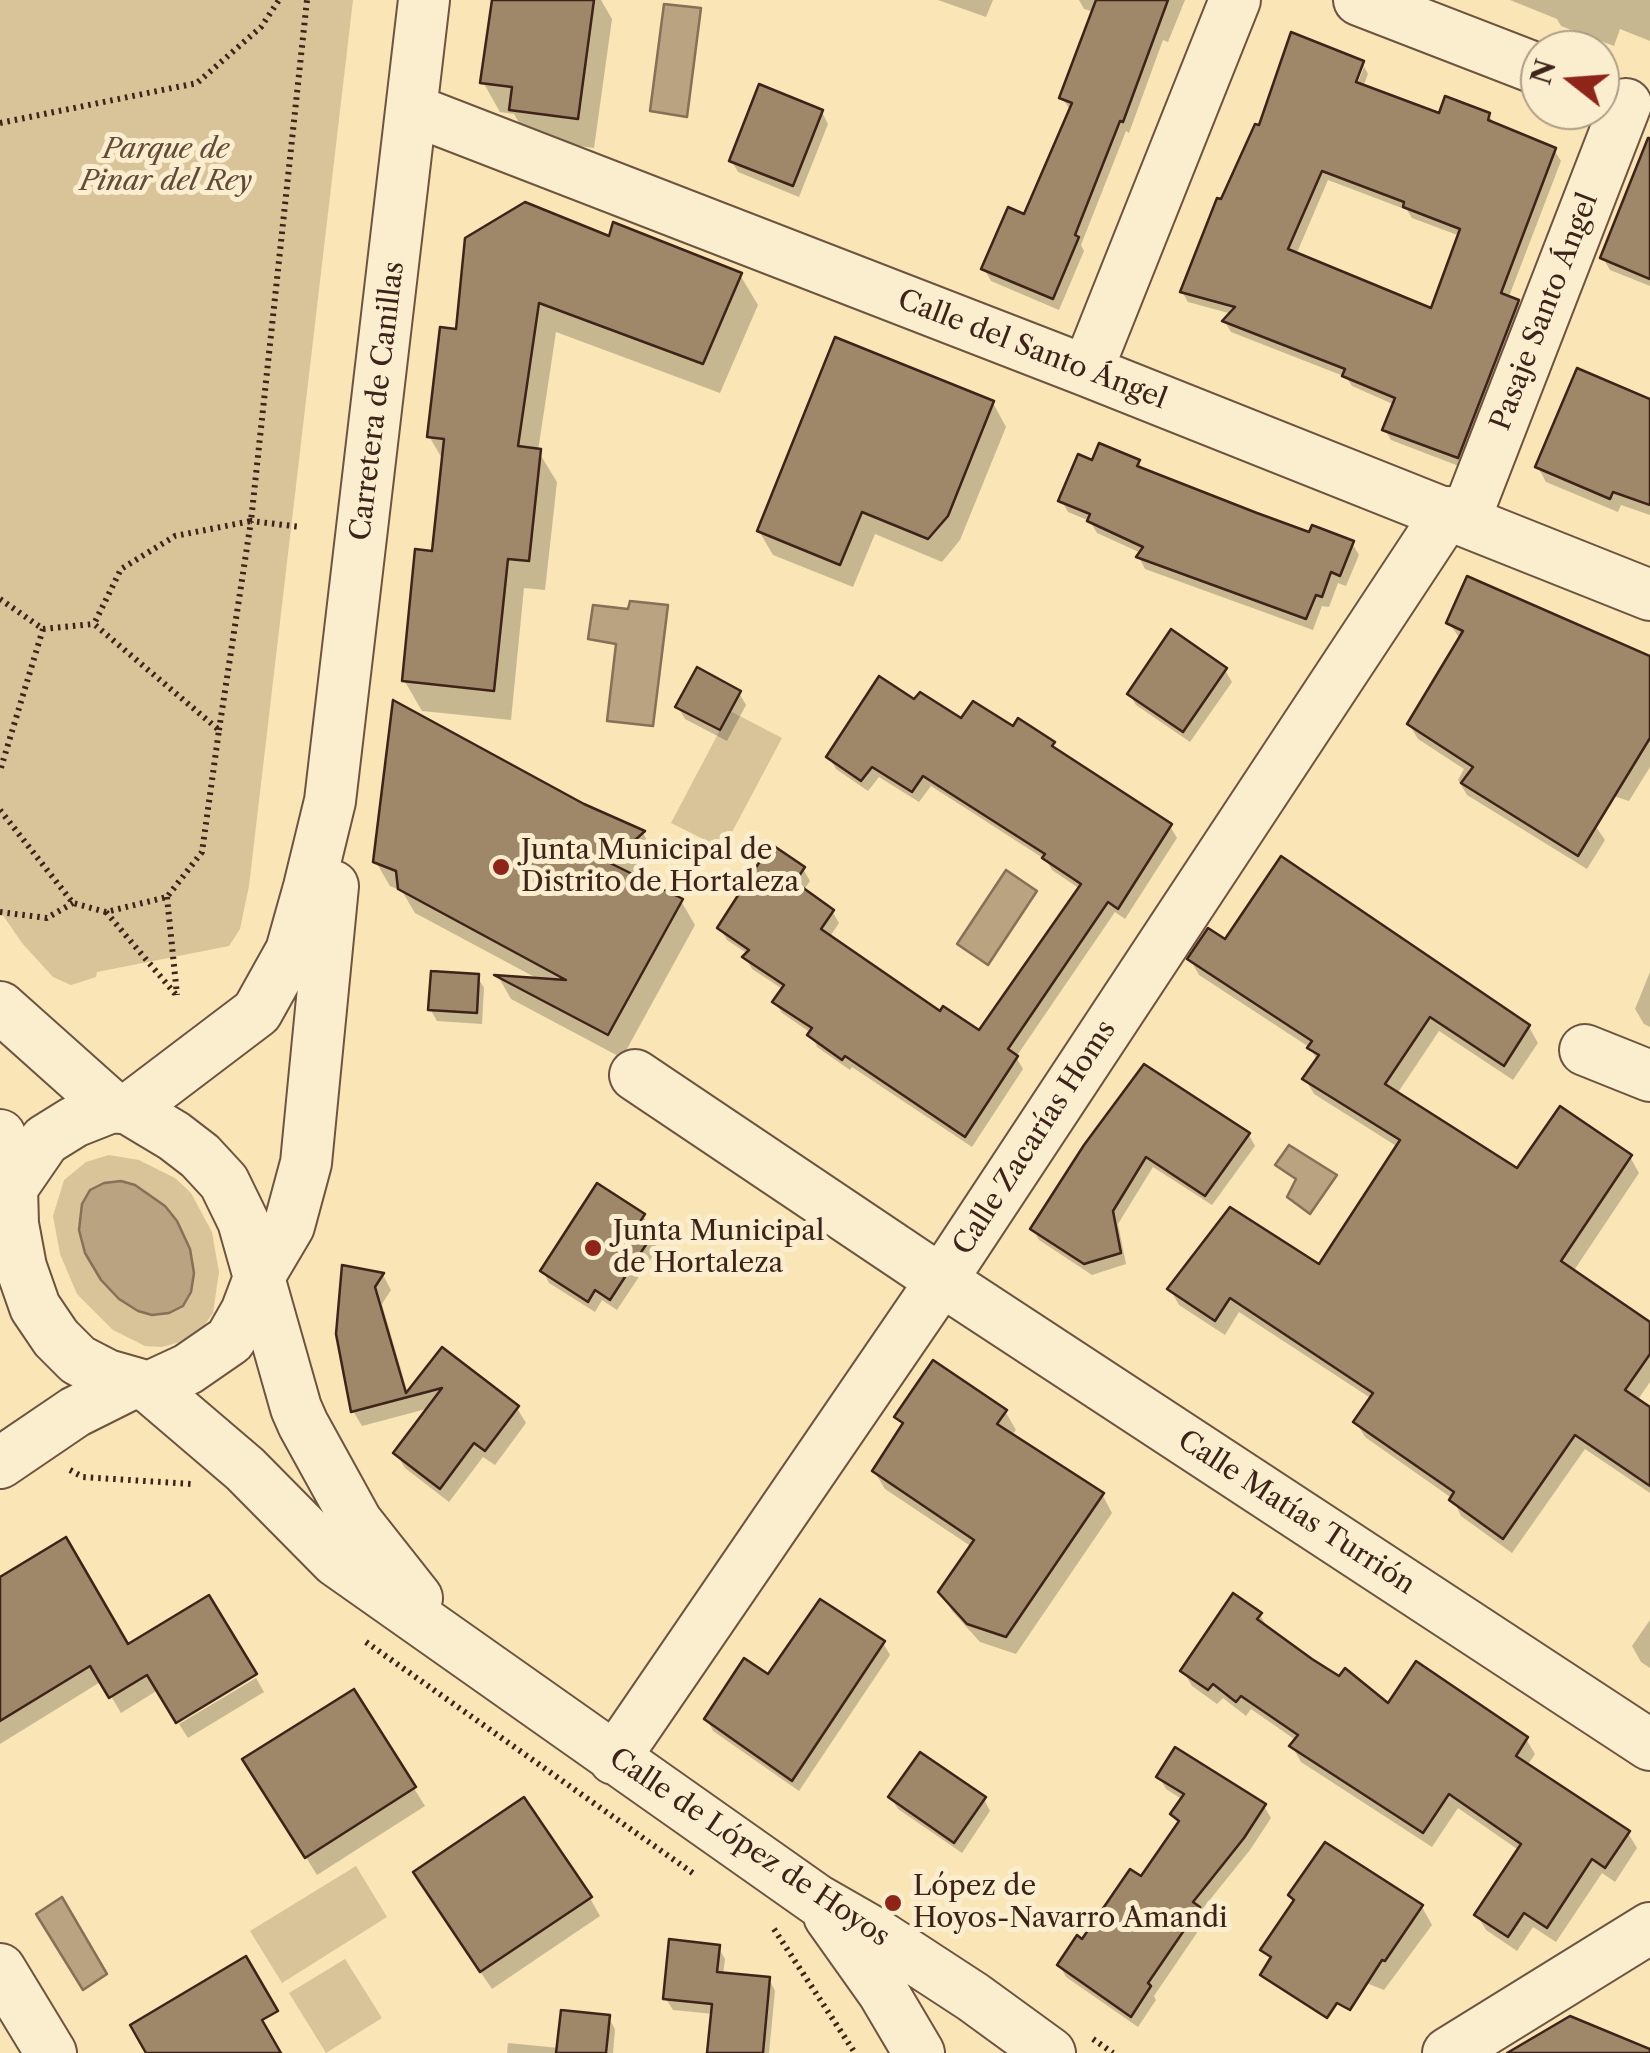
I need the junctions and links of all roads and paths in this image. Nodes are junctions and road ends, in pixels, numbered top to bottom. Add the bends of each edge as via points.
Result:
1 (279, 0) edge
2 (307, 0) edge
3 (424, 0) edge
4 (1235, 0) edge
5 (1359, 0) edge
6 (1520, 62) edge
7 (1625, 104) edge
8 (413, 110) junction
9 (0, 122) edge
10 (1087, 371) junction
11 (1456, 516) junction
12 (250, 522) junction
13 (301, 527) dead end
14 (1650, 595) edge
15 (0, 599) edge
16 (94, 624) junction
17 (42, 629) junction
18 (219, 730) junction
19 (0, 771) edge
20 (330, 801) junction
21 (0, 810) edge
22 (167, 896) junction
23 (73, 902) junction
24 (0, 912) edge
25 (106, 912) junction
26 (0, 1007) edge
27 (1586, 1050) dead end
28 (635, 1075) dead end
29 (1650, 1076) edge
30 (120, 1108) junction
31 (0, 1135) edge
32 (12, 1188) junction
33 (260, 1275) junction
34 (941, 1281) junction
35 (140, 1385) junction
36 (0, 1463) edge
37 (55, 1463) dead end
38 (200, 1487) dead end
39 (354, 1631) dead end
40 (450, 1642) junction
41 (1650, 1746) edge
42 (614, 1758) junction
43 (696, 1876) dead end
44 (817, 1900) junction
45 (759, 1919) dead end
46 (1650, 1928) edge
47 (0, 1969) edge
48 (914, 2051) edge
49 (52, 2053) edge
50 (854, 2053) edge
51 (1014, 2053) edge
52 (1050, 2053) edge
53 (1448, 2053) edge

1 - 9 path via 260,27 197,84
2 - 12 path
3 - 8 street, Carretera de Canillas
4 - 10 street
5 - 6 street
7 - 11 street, Pasaje Santo Ángel
8 - 10 street, Calle del Santo Ángel
8 - 20 street, Carretera de Canillas
10 - 11 street, Calle del Santo Ángel
11 - 14 street, Calle del Santo Ángel
11 - 34 street, Calle Zacarías Homs
12 - 13 path
12 - 16 path via 175,536 122,569
12 - 18 path
15 - 17 path
16 - 17 path
16 - 18 path
17 - 19 path
18 - 22 path via 202,852
20 - 30 street, Carretera de Canillas via 291,951 257,1012
20 - 33 street, Carretera de Canillas via 333,893 306,1163 289,1226
21 - 23 path
22 - 25 path
22 - 25 path via 177,996
23 - 24 path via 47,918
23 - 25 path
26 - 30 street
27 - 29 street
28 - 34 street, Calle Matías Turrión
30 - 32 street via 74,1122 45,1140
30 - 33 street via 174,1136 224,1182
31 - 32 street
32 - 35 street via 21,1267 56,1338 78,1360
33 - 35 street via 230,1340 188,1369
33 - 40 street, Calle de López de Hoyos via 303,1424 357,1522
34 - 41 street, Calle Matías Turrión
34 - 42 street, Calle Zacarías Homs
35 - 36 street via 75,1412
35 - 40 street, Calle de López de Hoyos via 244,1468 336,1561
37 - 38 path via 83,1477
39 - 43 path
40 - 42 street, Calle de López de Hoyos
42 - 44 street, Calle de López de Hoyos
44 - 48 street via 866,1966
44 - 52 street, Calle de López de Hoyos
45 - 50 path via 775,1930
46 - 53 street
47 - 49 street
48 - 51 street via 946,2032 970,2028

